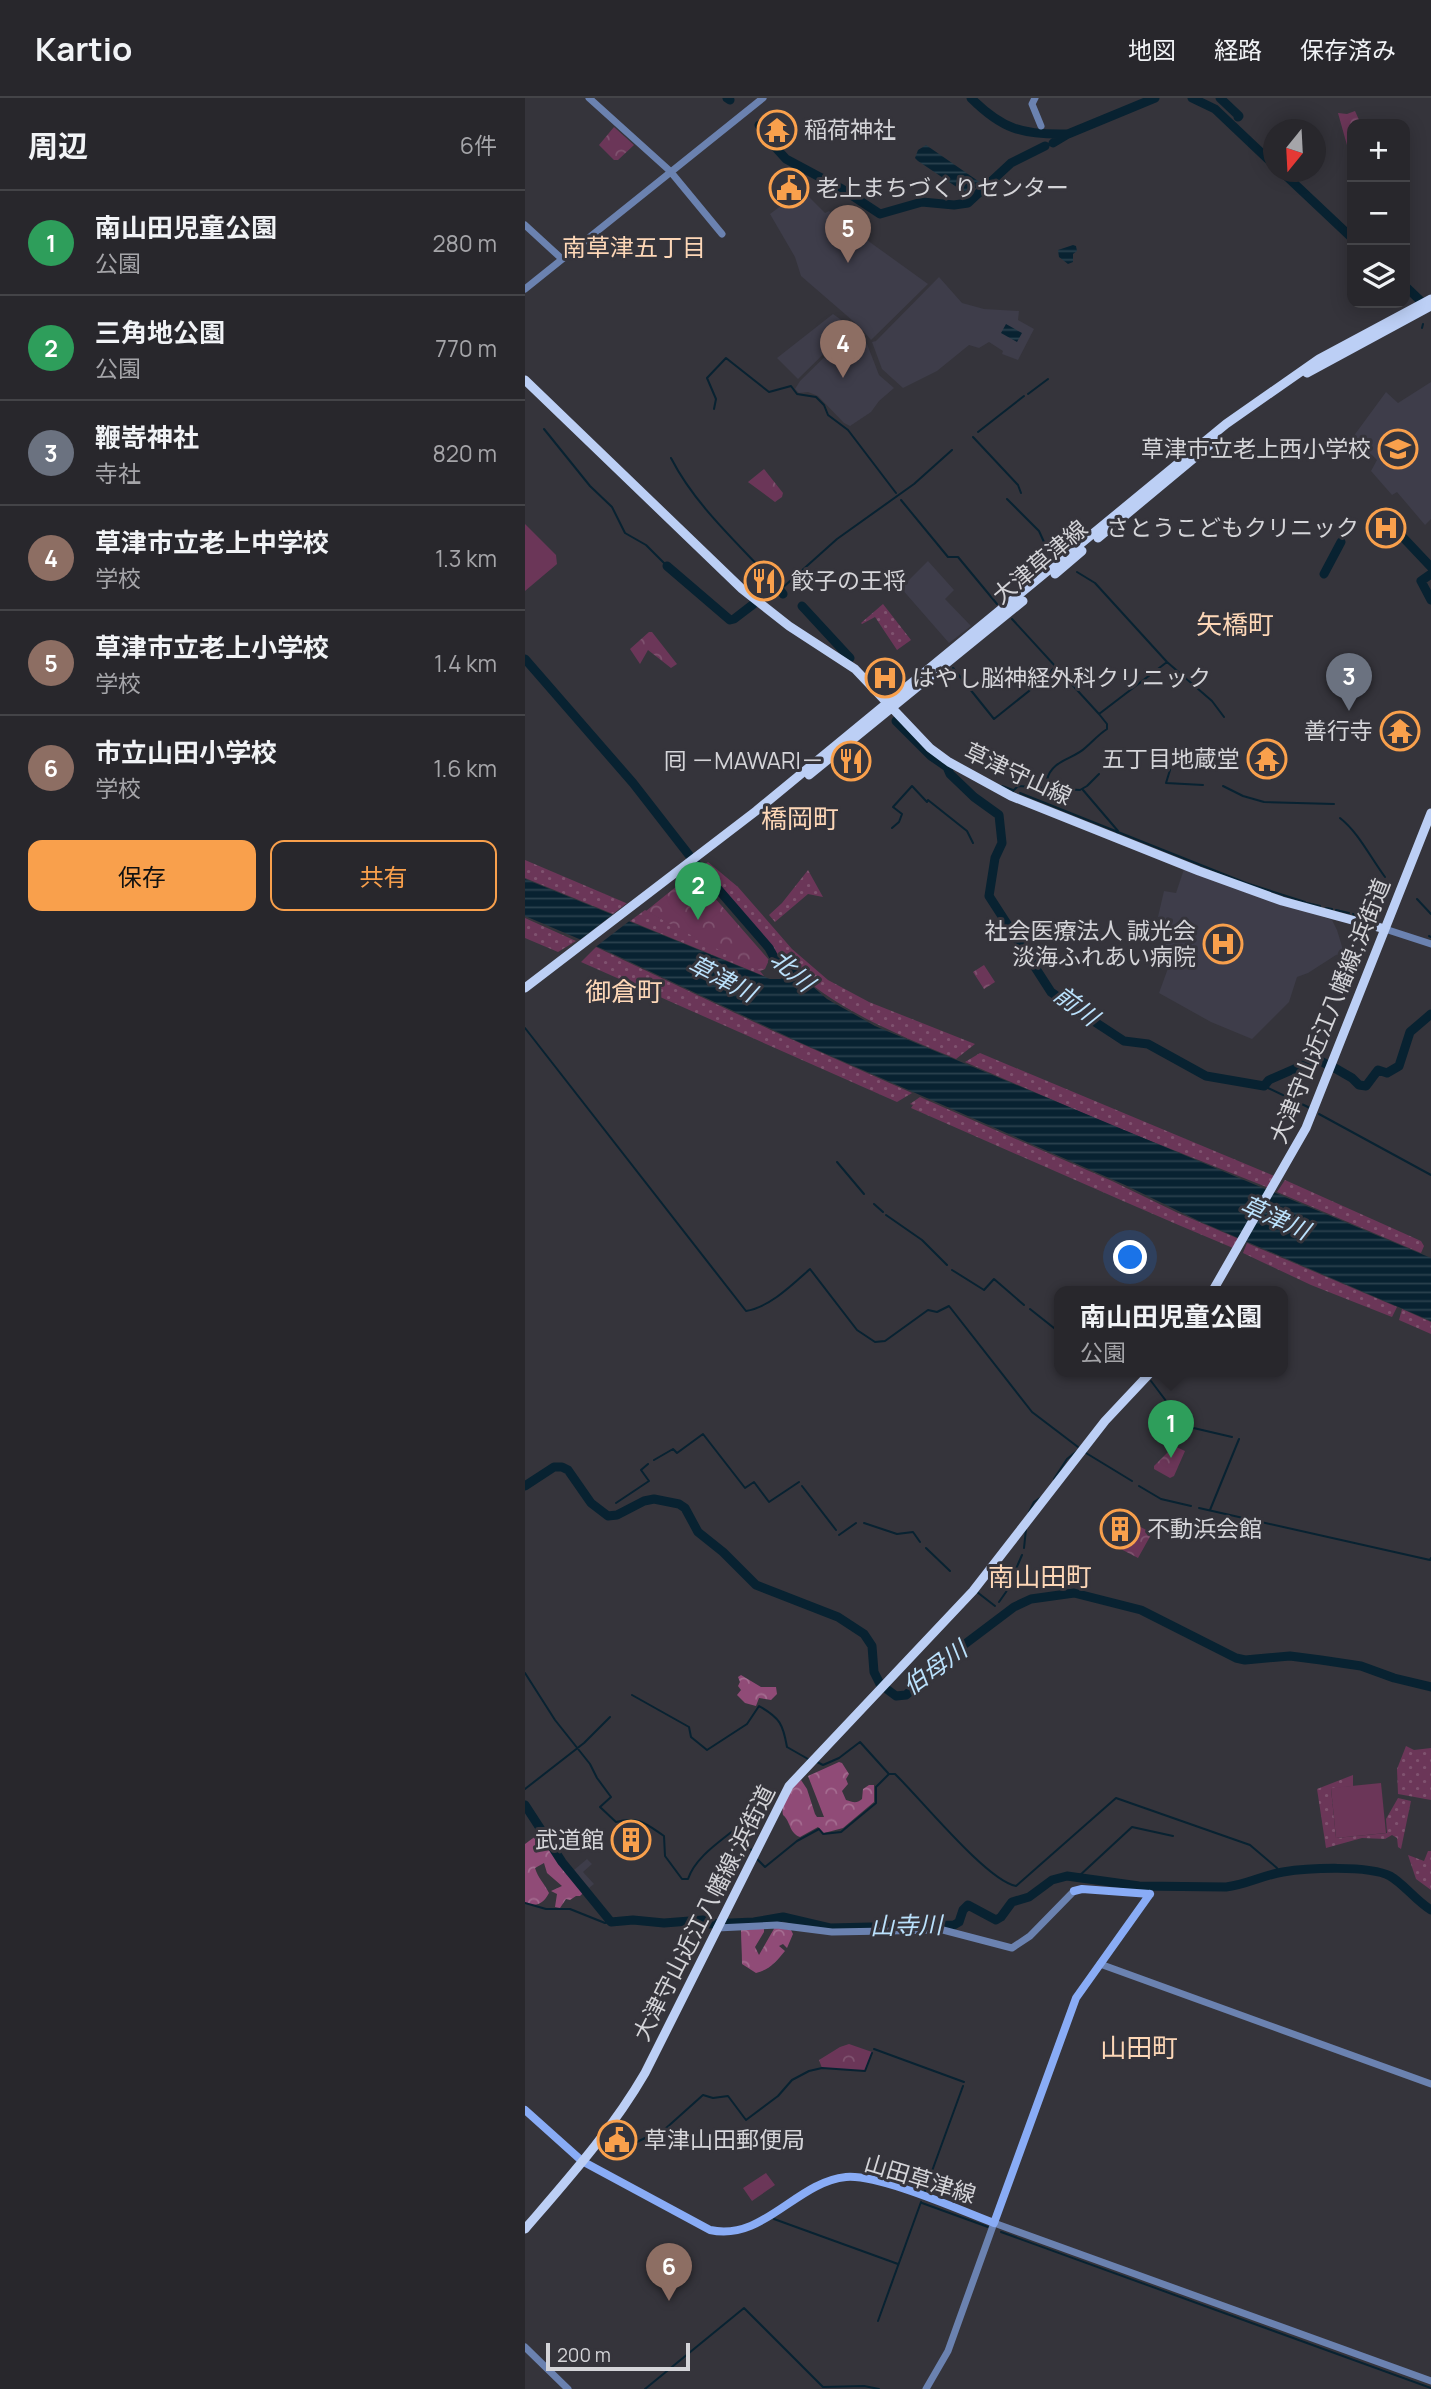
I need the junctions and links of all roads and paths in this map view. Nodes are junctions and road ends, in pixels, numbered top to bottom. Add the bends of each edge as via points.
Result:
1 (589, 98) edge
2 (763, 98) edge
3 (1035, 98) edge
4 (1041, 126) dead end
5 (670, 171) junction
6 (525, 225) edge
7 (722, 234) dead end
8 (562, 259) junction
9 (525, 289) edge
10 (1426, 305) edge
11 (525, 380) edge
12 (889, 706) junction
13 (1431, 813) edge
14 (1385, 929) junction
15 (1431, 944) edge
16 (575, 953) junction
17 (525, 988) edge
18 (525, 995) edge
19 (1215, 1286) edge
20 (1146, 1377) edge
21 (1074, 1891) joint
22 (717, 1928) junction
23 (1100, 1964) junction
24 (1431, 2084) edge
25 (525, 2110) edge
26 (582, 2161) junction
27 (994, 2223) junction
28 (525, 2229) edge
29 (525, 2347) edge
30 (1431, 2382) edge
31 (568, 2389) edge
32 (926, 2389) edge

1 - 5 street
2 - 5 street
3 - 4 street via 1032,104
5 - 7 street
5 - 8 street
6 - 8 street
8 - 9 street
10 - 12 main road, 大津草津線 via 1312,370 1237,423
11 - 12 main road via 742,589 855,669
12 - 14 main road, 草津守山線 via 939,756 1003,793 1251,891
12 - 16 main road
13 - 14 main road, 大津守山近江八幡線;浜街道
14 - 15 street
14 - 19 main road, 大津守山近江八幡線;浜街道 via 1305,1128
16 - 17 main road
16 - 18 main road
20 - 22 main road, 大津守山近江八幡線;浜街道 via 1105,1421 973,1591 785,1792
21 - 22 street via 1013,1948 943,1930 832,1932 776,1924
21 - 23 main road, 山田草津線 via 1150,1894
22 - 26 main road, 大津守山近江八幡線;浜街道 via 627,2105
23 - 24 street
23 - 27 main road, 山田草津線 via 1076,1998
25 - 26 main road, 山田草津線
26 - 27 main road, 山田草津線 via 716,2231 746,2228 824,2183 853,2177 874,2180
26 - 28 main road, 大津守山近江八幡線;浜街道
27 - 30 street
27 - 32 street via 948,2351
29 - 31 street

